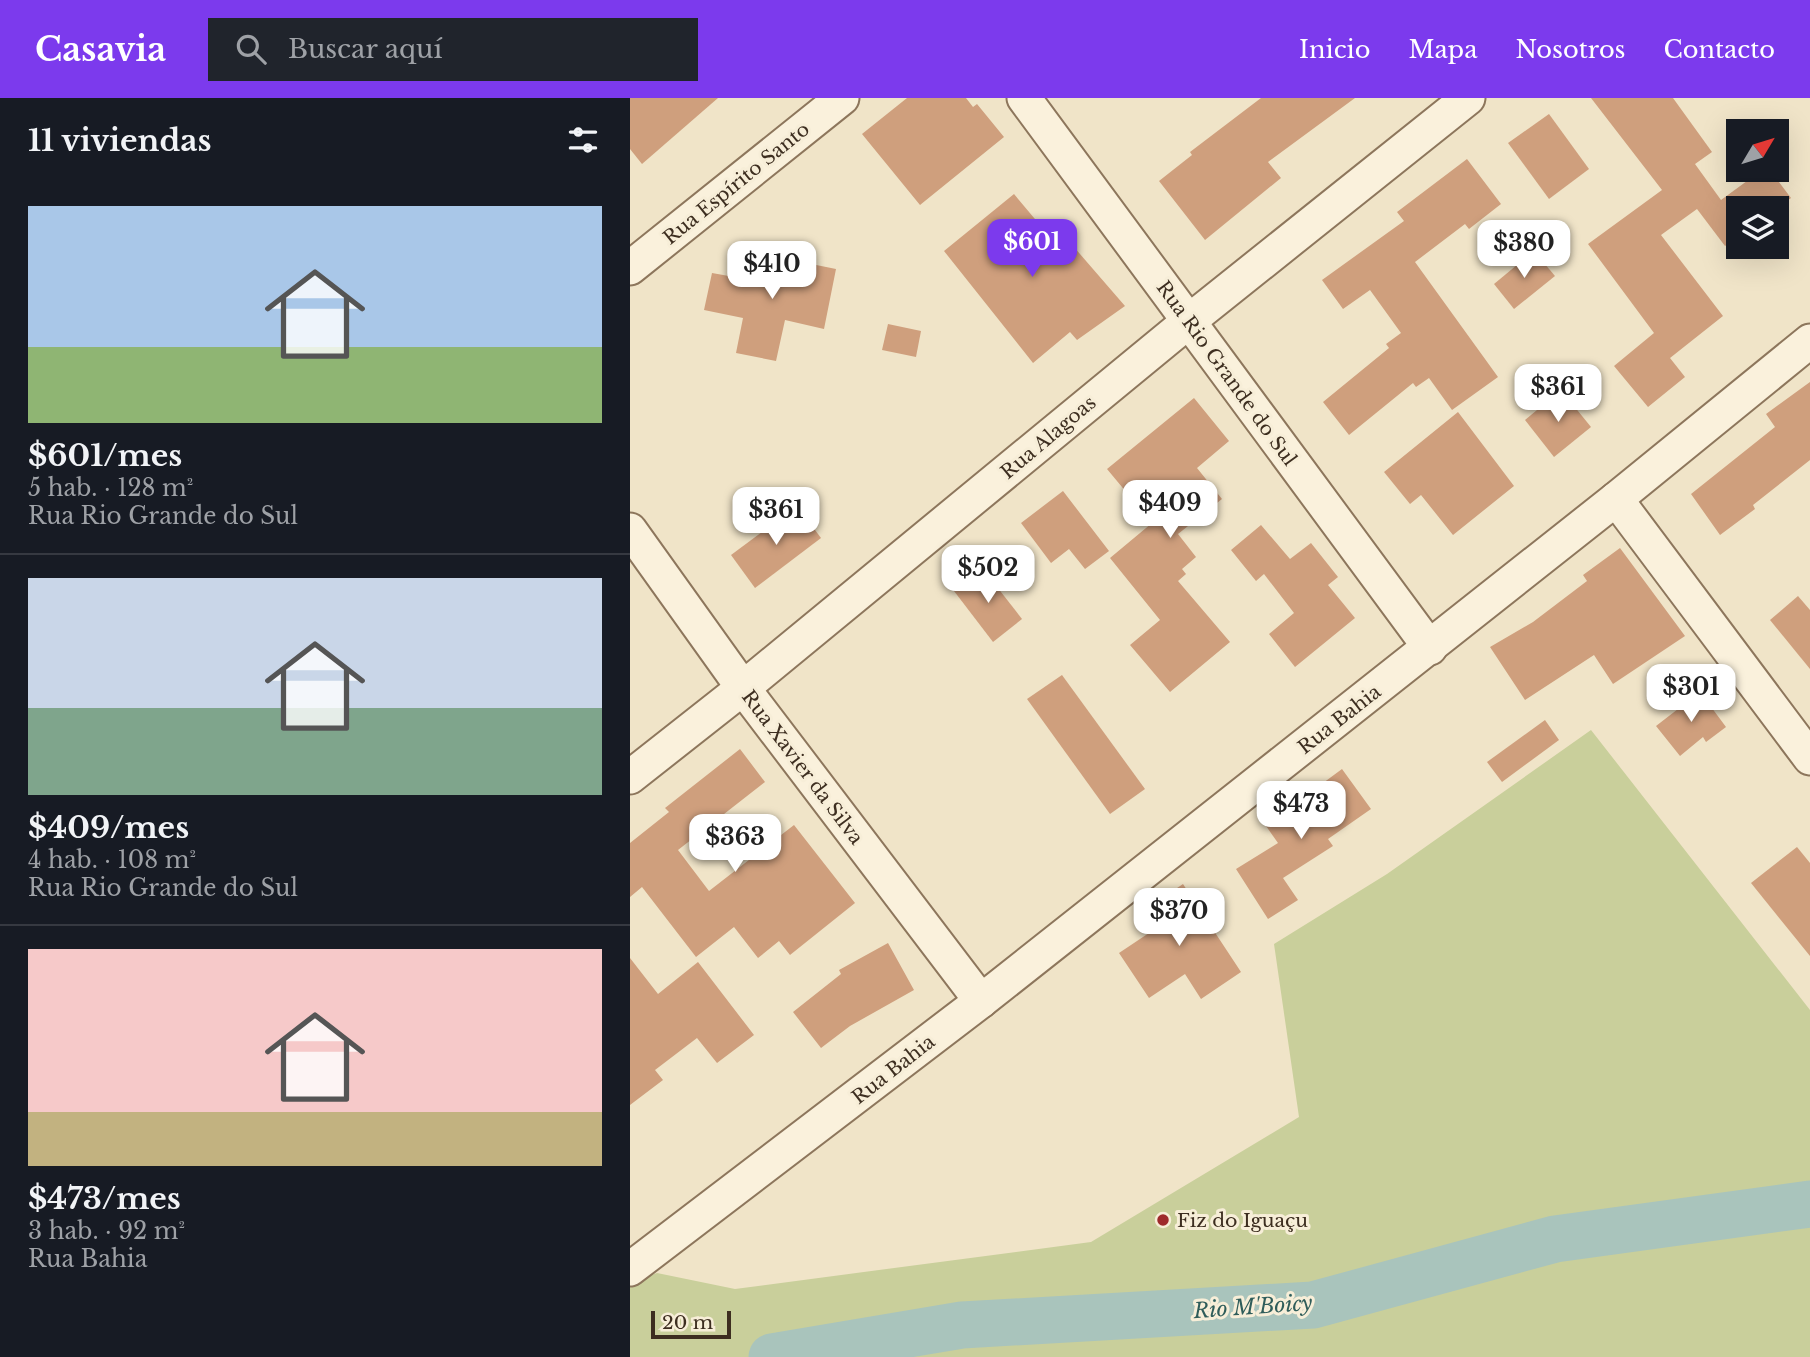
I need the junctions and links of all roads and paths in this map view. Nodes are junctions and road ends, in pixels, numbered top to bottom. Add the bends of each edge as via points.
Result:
1 (842, 98) edge
2 (1024, 98) edge
3 (1468, 98) edge
4 (630, 268) edge
5 (1189, 321) junction
6 (1810, 341) edge
7 (1616, 499) junction
8 (630, 530) edge
9 (1430, 648) junction
10 (743, 688) junction
11 (1810, 758) edge
12 (630, 777) edge
13 (981, 1001) junction
14 (630, 1269) edge

1 - 4 street, Rua Espírito Santo
2 - 5 street, Rua Rio Grande do Sul
3 - 5 street, Rua Alagoas
5 - 9 street, Rua Rio Grande do Sul
5 - 10 street, Rua Alagoas
6 - 7 street, Rua Bahia
7 - 9 street, Rua Bahia
7 - 11 street
8 - 10 street, Rua Xavier da Silva
9 - 13 street, Rua Bahia
10 - 12 street, Rua Alagoas
10 - 13 street, Rua Xavier da Silva
13 - 14 street, Rua Bahia

